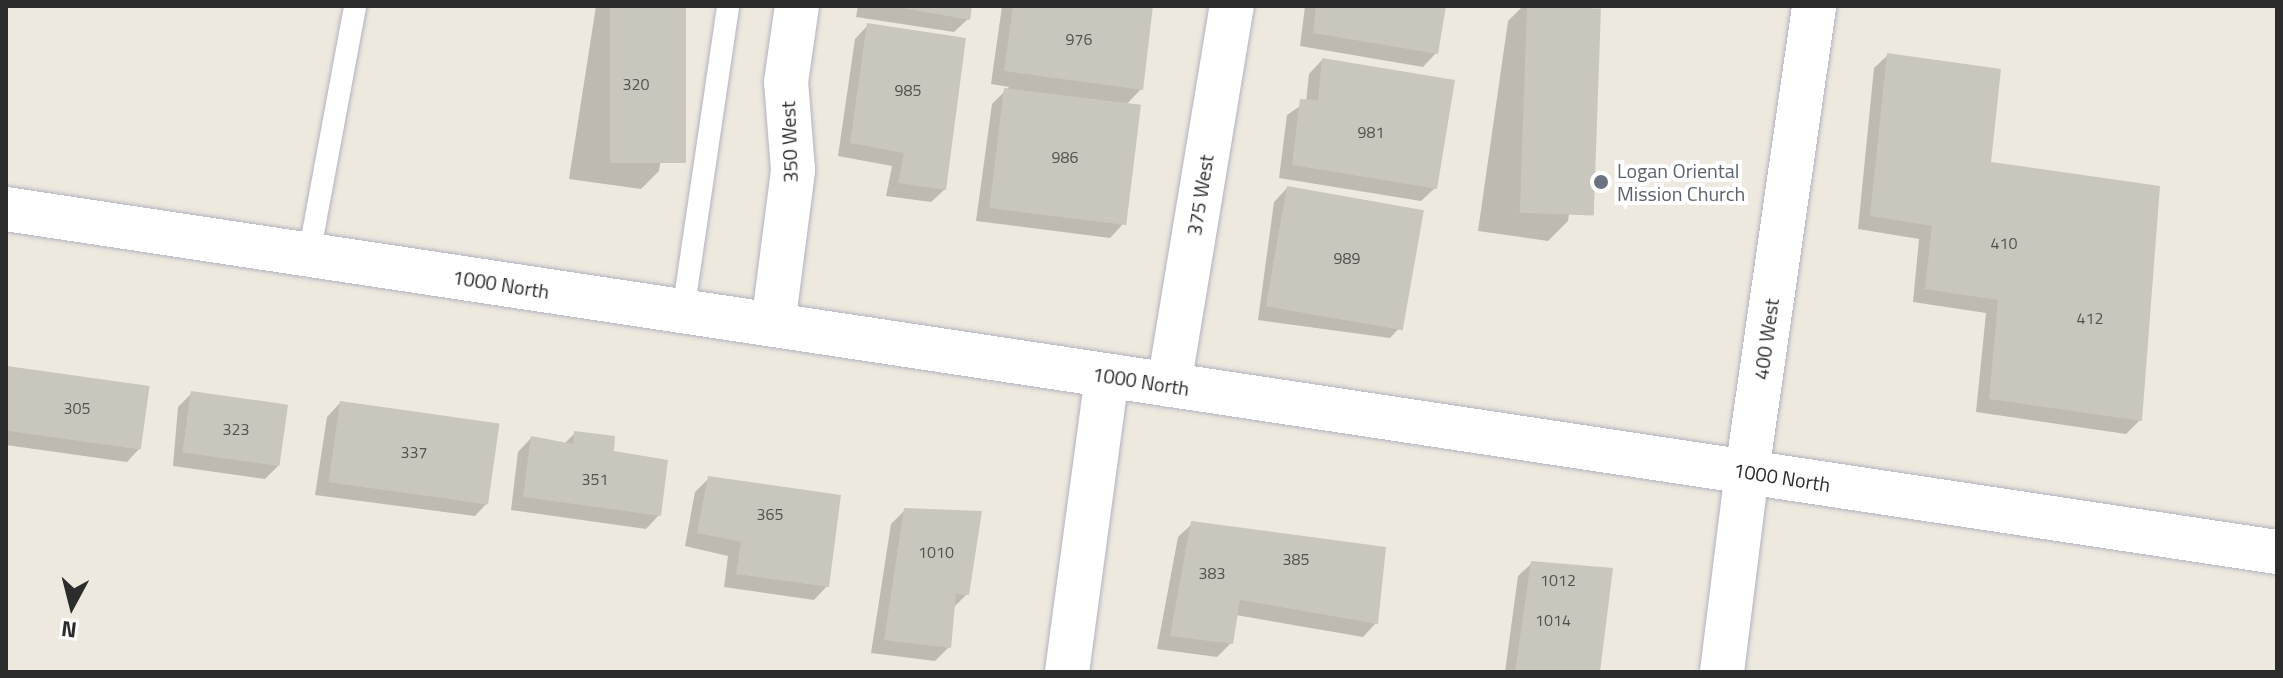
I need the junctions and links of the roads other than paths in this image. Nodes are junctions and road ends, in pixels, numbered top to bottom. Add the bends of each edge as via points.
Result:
1 (355, 6) edge
2 (728, 6) edge
3 (797, 6) edge
4 (1232, 6) edge
5 (1814, 6) edge
6 (6, 209) edge
7 (309, 255) junction
8 (683, 312) junction
9 (773, 325) junction
10 (1107, 376) junction
11 (1169, 385) junction
12 (1747, 472) junction
13 (2277, 552) edge
14 (1067, 672) edge
15 (1722, 672) edge

1 - 7 lane
2 - 8 lane
3 - 9 street, 350 West via 786,82 793,170
4 - 11 street, 375 West
5 - 12 street, 400 West
6 - 7 street, 1000 North
7 - 8 street, 1000 North
8 - 9 street, 1000 North
9 - 10 street, 1000 North
10 - 11 street, 1000 North
10 - 14 street
11 - 12 street, 1000 North
12 - 13 street, 1000 North
12 - 15 street, 400 West

